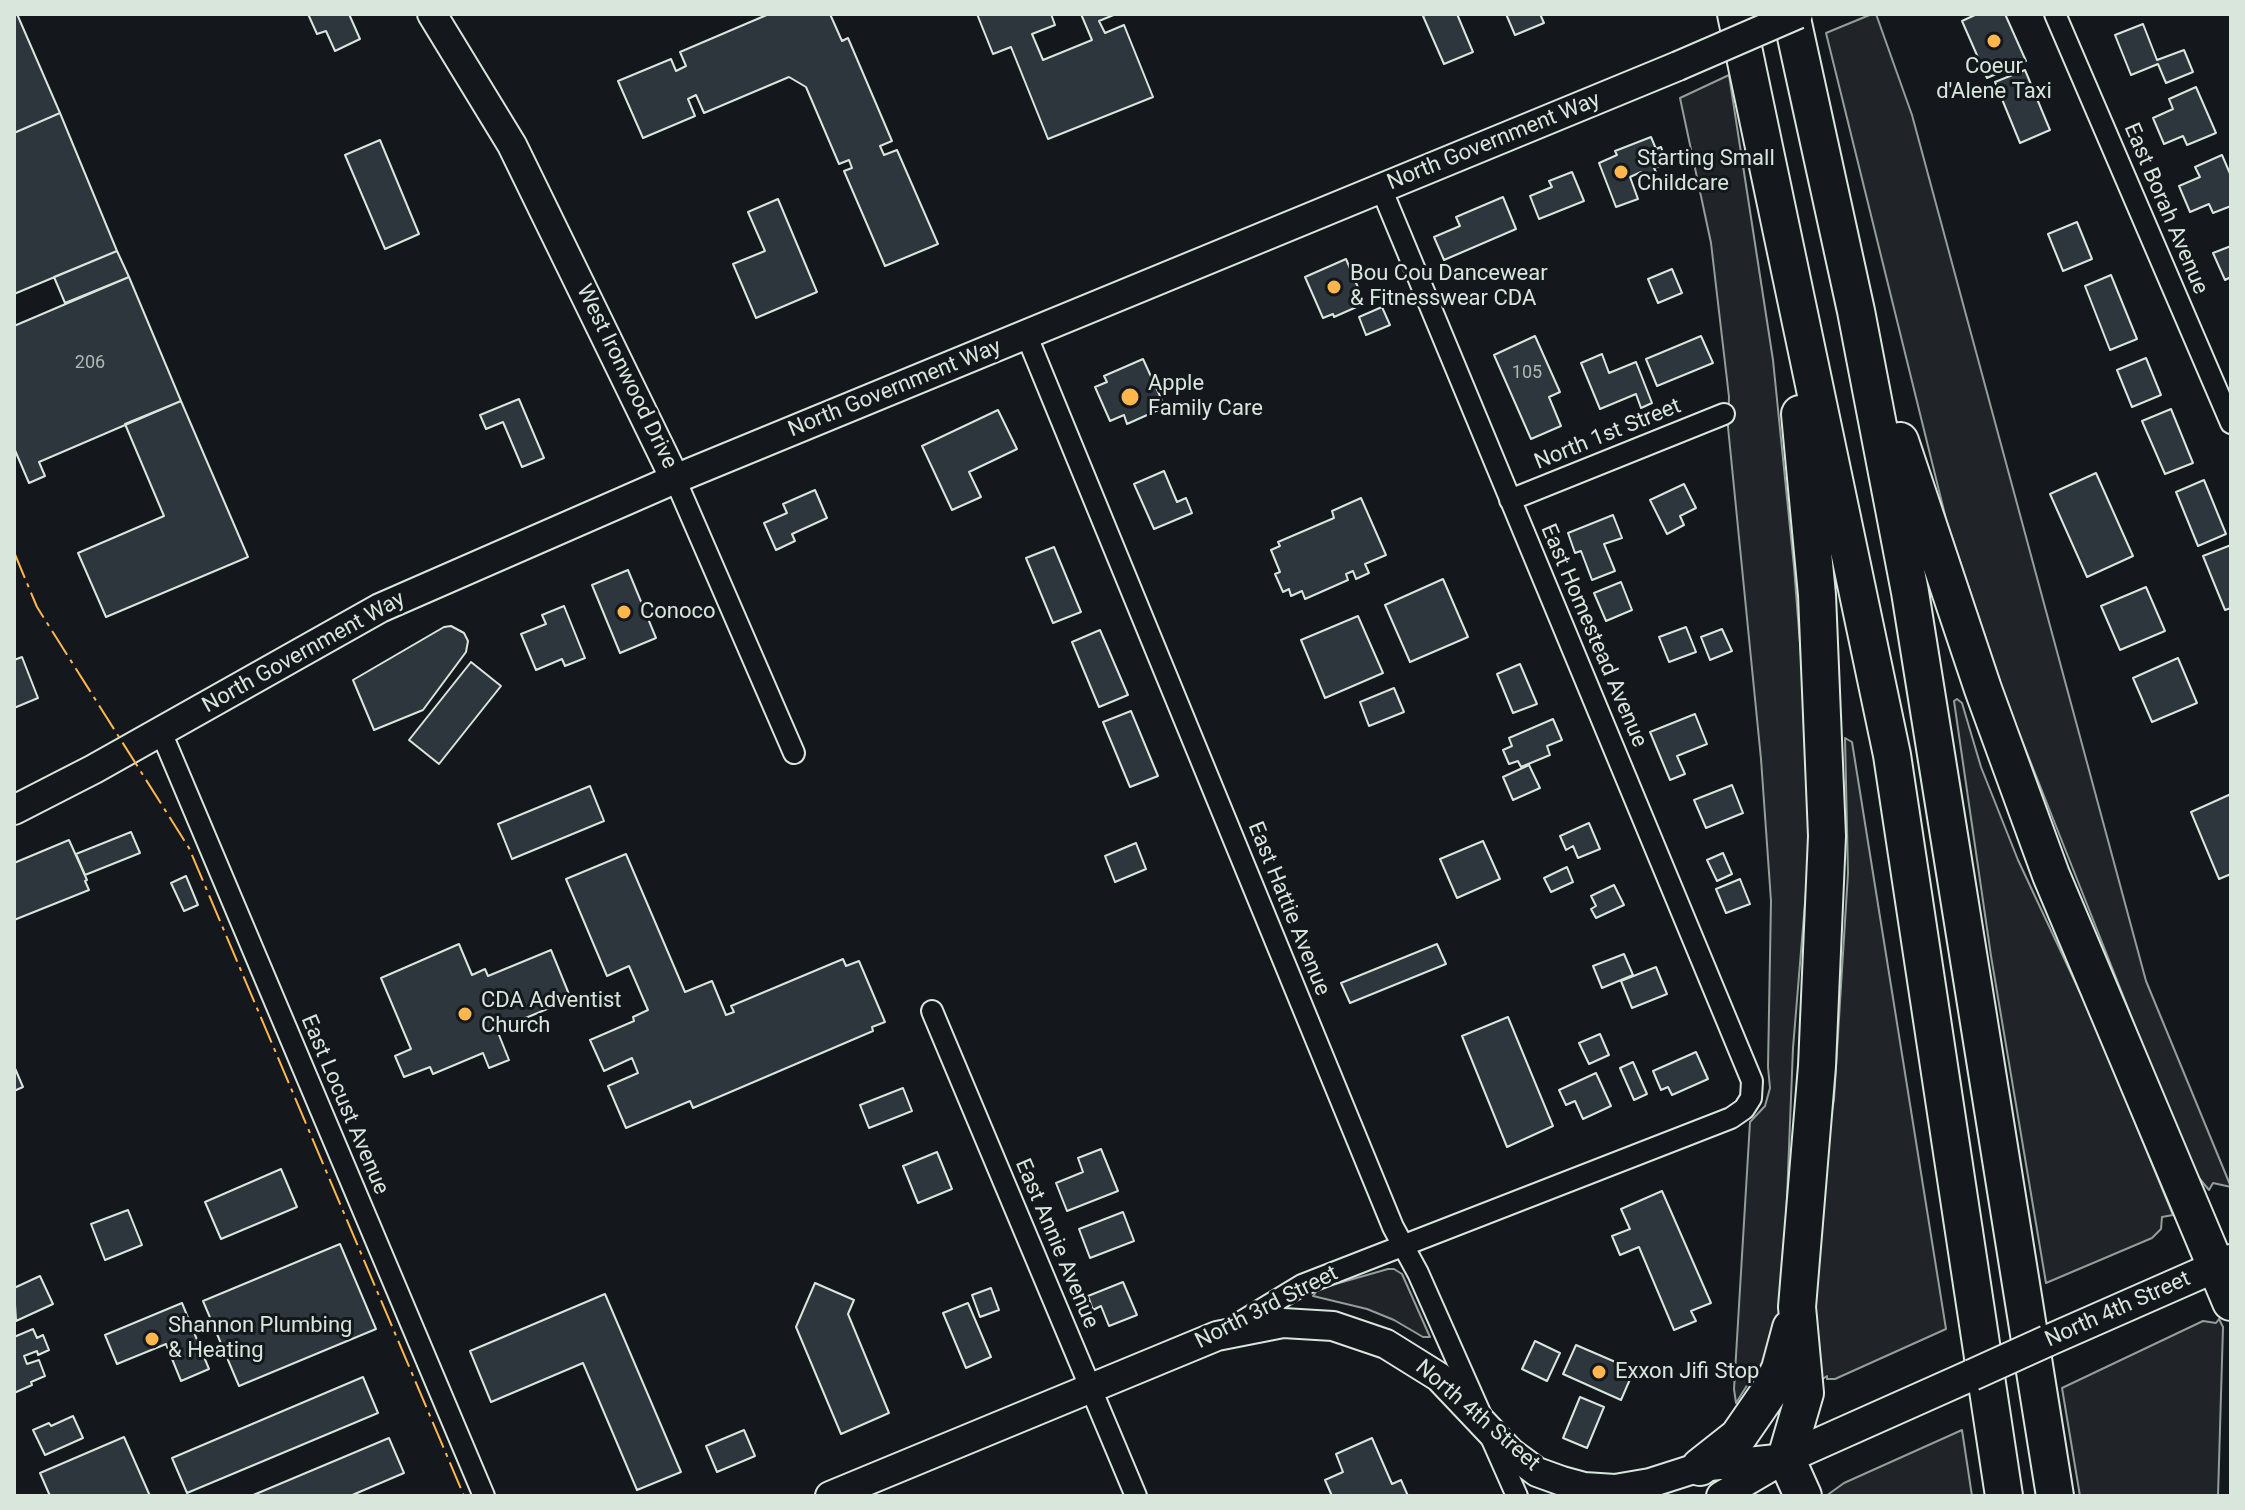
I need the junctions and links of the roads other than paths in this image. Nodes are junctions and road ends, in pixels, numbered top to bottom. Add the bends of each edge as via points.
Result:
1 (432, 14) edge
2 (1736, 14) edge
3 (1791, 14) edge
4 (1798, 14) edge
5 (2055, 14) edge
6 (1381, 188) junction
7 (1856, 311) junction
8 (1799, 321) junction
9 (1026, 334) junction
10 (1724, 414) dead end
11 (2231, 423) edge
12 (675, 479) junction
13 (1510, 500) junction
14 (161, 732) junction
15 (794, 753) dead end
16 (14, 810) edge
17 (932, 1011) dead end
18 (1748, 1104) joint
19 (1404, 1245) junction
20 (2223, 1264) edge
21 (2231, 1302) edge
22 (1797, 1307) junction
23 (1217, 1336) junction
24 (1090, 1387) junction
25 (1488, 1429) junction
26 (1786, 1458) junction
27 (1700, 1467) junction
28 (484, 1496) edge
29 (830, 1496) edge
30 (1136, 1496) edge
31 (1517, 1496) edge
32 (1721, 1496) edge
33 (1803, 1496) edge
34 (2004, 1496) edge
35 (2055, 1496) edge

1 - 12 main road, West Ironwood Drive via 512,145
2 - 8 highway
3 - 7 highway
4 - 6 main road, North Government Way, bridge
5 - 11 street, East Borah Avenue
6 - 9 main road, North Government Way
6 - 13 street, East Homestead Avenue
7 - 20 highway via 2051,875
7 - 35 highway via 1910,592
8 - 22 highway via 1800,424 1817,595 1827,836 1817,1066
8 - 34 highway via 1892,755
9 - 12 main road, North Government Way
9 - 19 street, East Hattie Avenue
10 - 13 street, North 1st Street
12 - 14 main road, North Government Way via 380,608
12 - 15 street, West Ironwood Drive
13 - 18 street, East Homestead Avenue via 1752,1081
14 - 16 main road, North Government Way
14 - 28 street, East Locust Avenue
17 - 24 street, East Annie Avenue
18 - 19 street, North 3rd Street via 1731,1118
19 - 23 street, North 3rd Street via 1302,1285
19 - 25 street, East Hattie Avenue
20 - 21 highway
20 - 26 main road, North 4th Street, bridge
22 - 26 highway via 1805,1393
22 - 27 highway via 1769,1392 1738,1437
23 - 24 main road, North 3rd Street
23 - 25 main road, North 4th Street via 1283,1323 1351,1330 1386,1344 1439,1377
24 - 29 main road, North 3rd Street
24 - 30 street, East Annie Avenue
25 - 27 main road, North 4th Street via 1537,1472 1584,1487 1627,1487
25 - 31 street, East Hattie Avenue
26 - 27 main road, North 4th Street
26 - 32 main road, North 4th Street
26 - 33 highway

